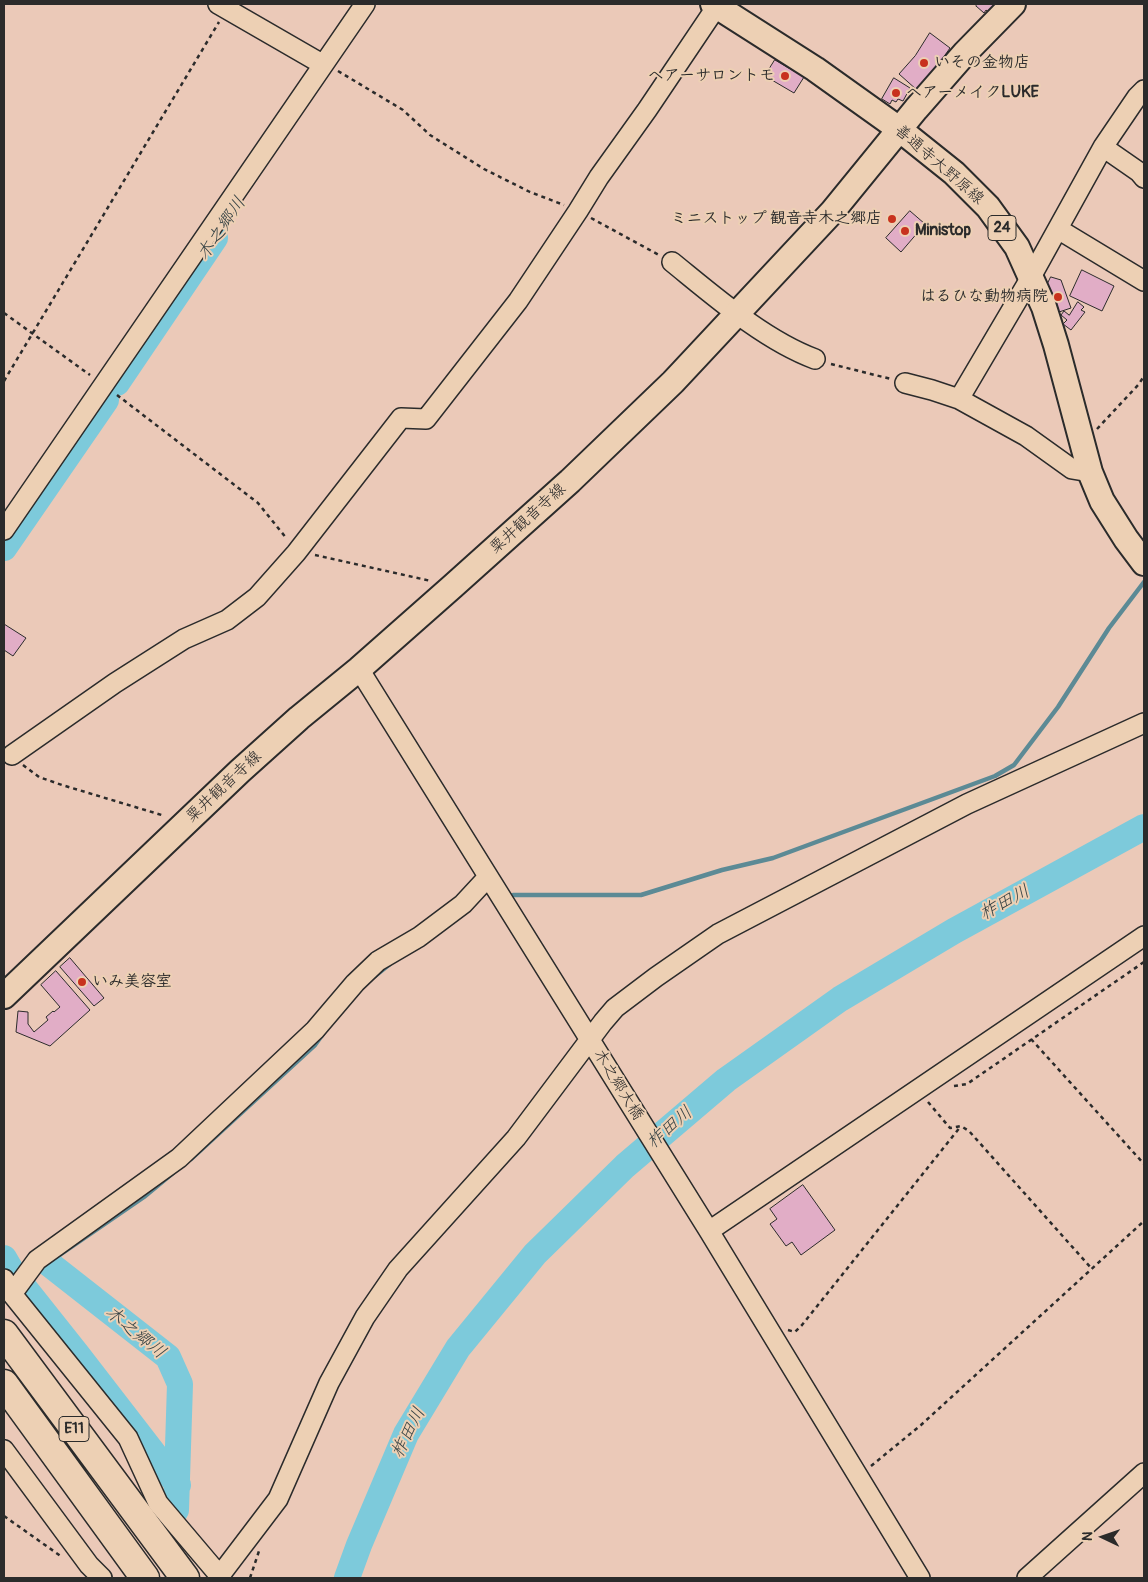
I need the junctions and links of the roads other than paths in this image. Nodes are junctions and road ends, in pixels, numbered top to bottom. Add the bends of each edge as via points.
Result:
1 (365, 4) edge
2 (1013, 4) edge
3 (715, 5) edge
4 (222, 6) edge
5 (322, 64) junction
6 (1144, 90) edge
7 (899, 129) junction
8 (1104, 147) junction
9 (1144, 178) edge
10 (1058, 229) junction
11 (672, 262) road end
12 (1031, 277) junction
13 (1144, 280) edge
14 (737, 314) junction
15 (815, 360) road end
16 (905, 383) road end
17 (959, 399) junction
18 (1090, 472) junction
19 (4, 530) edge
20 (1144, 562) edge
21 (359, 669) junction
22 (1144, 723) edge
23 (12, 755) road end
24 (488, 877) junction
25 (1144, 936) edge
26 (4, 996) edge
27 (590, 1040) junction
28 (709, 1231) junction
29 (8, 1286) edge
30 (4, 1334) edge
31 (4, 1384) edge
32 (4, 1450) edge
33 (1144, 1473) edge
34 (139, 1570) edge
35 (219, 1577) edge
36 (102, 1578) edge
37 (185, 1578) edge
38 (920, 1578) edge
39 (1027, 1578) edge

1 - 5 street
2 - 7 main road, 粟井観音寺線
3 - 7 main road, 善通寺大野原線 / 24 via 815,69
3 - 23 street via 518,302 426,419 401,418 257,597 227,620 184,639 115,683
4 - 5 street
5 - 19 street
6 - 8 street
7 - 12 main road, 善通寺大野原線 / 24 via 954,173 988,207 1016,247
7 - 14 main road, 粟井観音寺線 via 832,212
8 - 9 street
8 - 10 street
10 - 12 street
10 - 13 street
11 - 14 street
12 - 17 street
12 - 18 main road, 善通寺大野原線 / 24 via 1056,345
14 - 15 street
14 - 21 main road, 粟井観音寺線 via 606,446
16 - 17 street
17 - 18 street via 1026,436 1072,469
18 - 20 main road, 善通寺大野原線 / 24 via 1102,501
21 - 24 street, 木之郷大橋
21 - 26 main road, 粟井観音寺線 via 299,718 186,822
22 - 27 street via 967,804 718,934 615,1008
24 - 27 street, 木之郷大橋
24 - 29 street via 463,904 419,937 378,961 315,1030 179,1158 37,1260
25 - 28 street
27 - 28 street, 木之郷大橋
27 - 35 street via 516,1138 398,1270 365,1317 329,1383 278,1499
28 - 38 street, 木之郷大橋
29 - 35 street via 128,1438 158,1504
30 - 37 highway, E11
31 - 34 highway, E11
32 - 36 street via 88,1565
33 - 39 street

